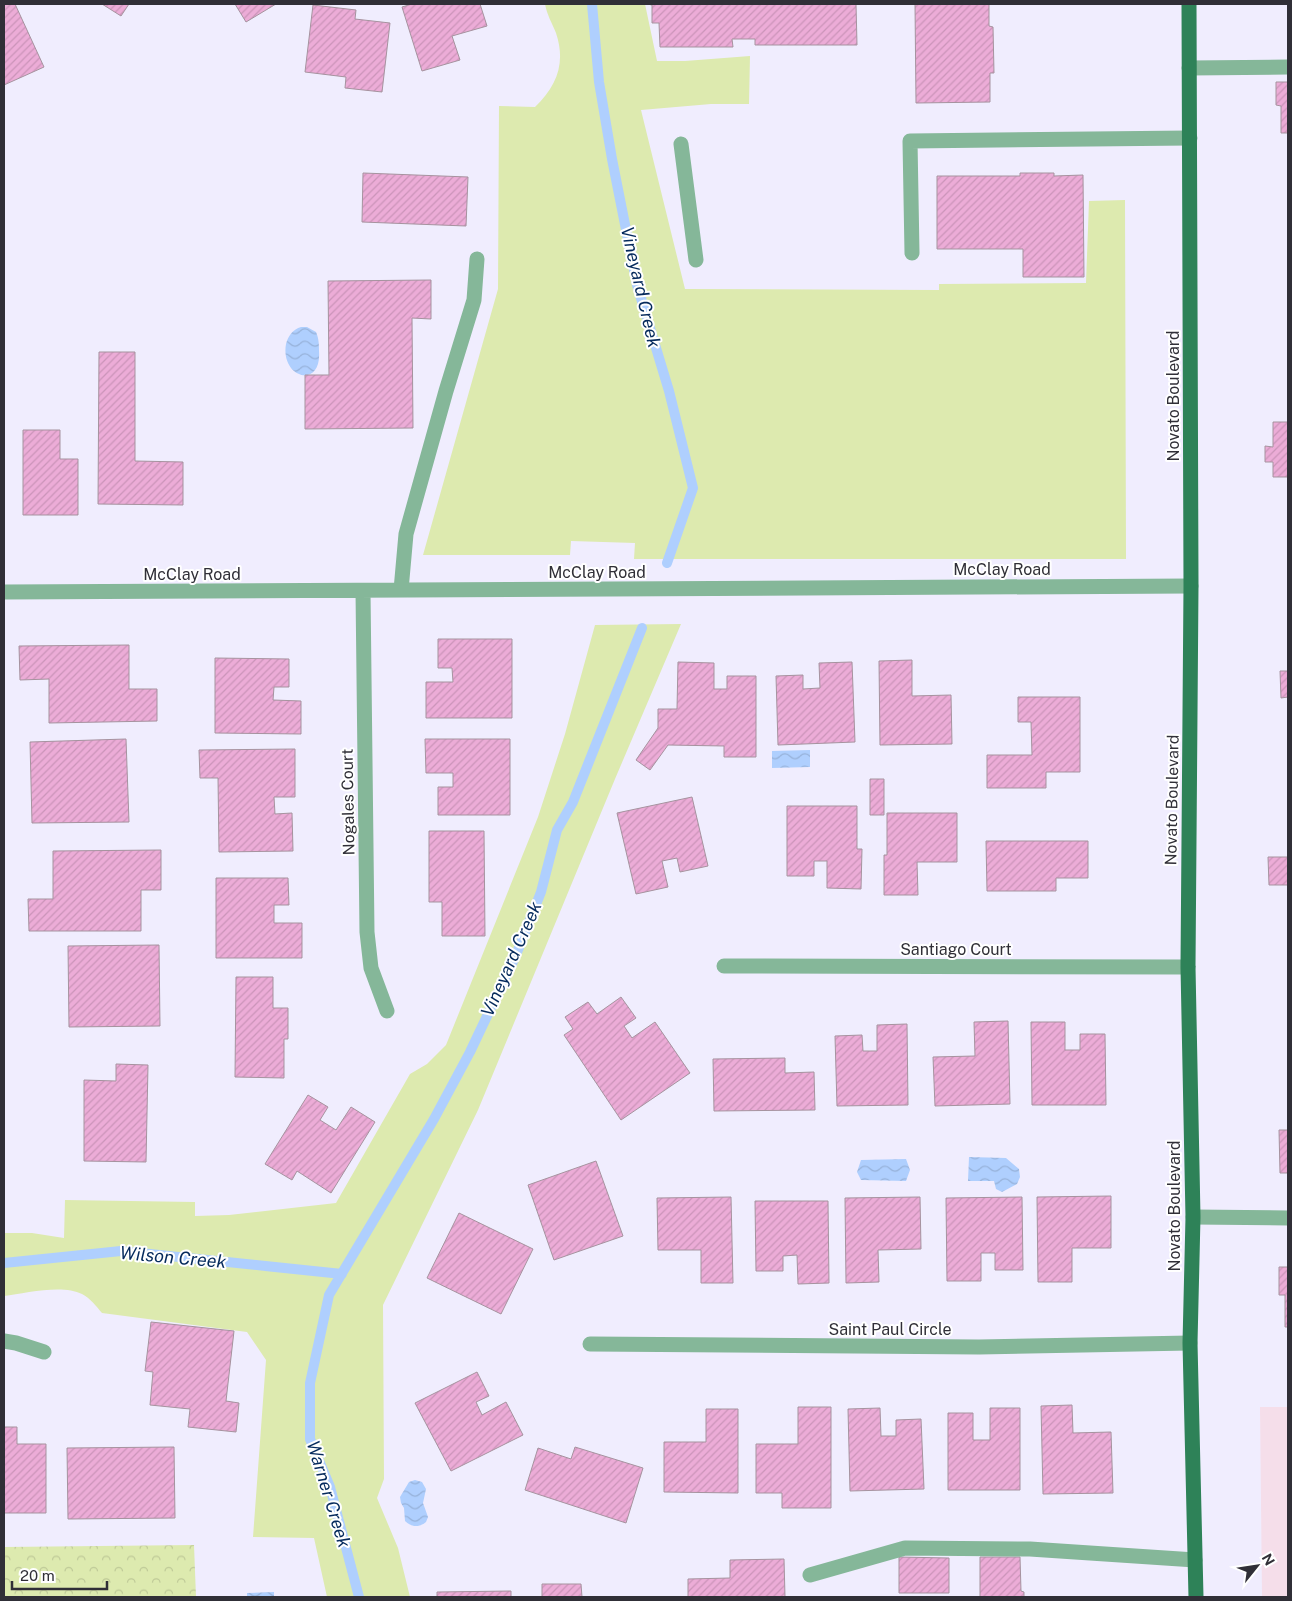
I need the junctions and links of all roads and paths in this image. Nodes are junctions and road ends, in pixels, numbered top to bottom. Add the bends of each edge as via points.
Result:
1 (1189, 4) edge
2 (1288, 67) edge
3 (1189, 68) junction
4 (1190, 138) junction
5 (681, 144) dead end
6 (912, 253) dead end
7 (477, 259) dead end
8 (696, 260) dead end
9 (1191, 586) junction
10 (363, 590) junction
11 (401, 590) junction
12 (4, 592) edge
13 (724, 966) dead end
14 (1188, 968) junction
15 (387, 1011) dead end
16 (1193, 1216) junction
17 (1288, 1218) edge
18 (4, 1341) edge
19 (1190, 1343) junction
20 (590, 1344) dead end
21 (44, 1352) dead end
22 (1195, 1560) junction
23 (810, 1575) dead end
24 (1196, 1597) edge

1 - 3 main road, Novato Boulevard
2 - 3 street
3 - 4 main road, Novato Boulevard
4 - 6 street via 910,142
4 - 9 main road, Novato Boulevard
5 - 8 street
7 - 11 street via 474,300 406,534
9 - 11 street, McClay Road
9 - 14 main road, Novato Boulevard
10 - 11 street, McClay Road
10 - 12 street, McClay Road
10 - 15 street, Nogales Court via 367,932 371,968
13 - 14 street, Santiago Court
14 - 16 main road, Novato Boulevard
16 - 17 street
16 - 19 main road, Novato Boulevard
18 - 21 street
19 - 20 street, Saint Paul Circle via 979,1347
19 - 22 main road, Novato Boulevard
22 - 23 street via 1030,1550 905,1548
22 - 24 main road, Novato Boulevard

